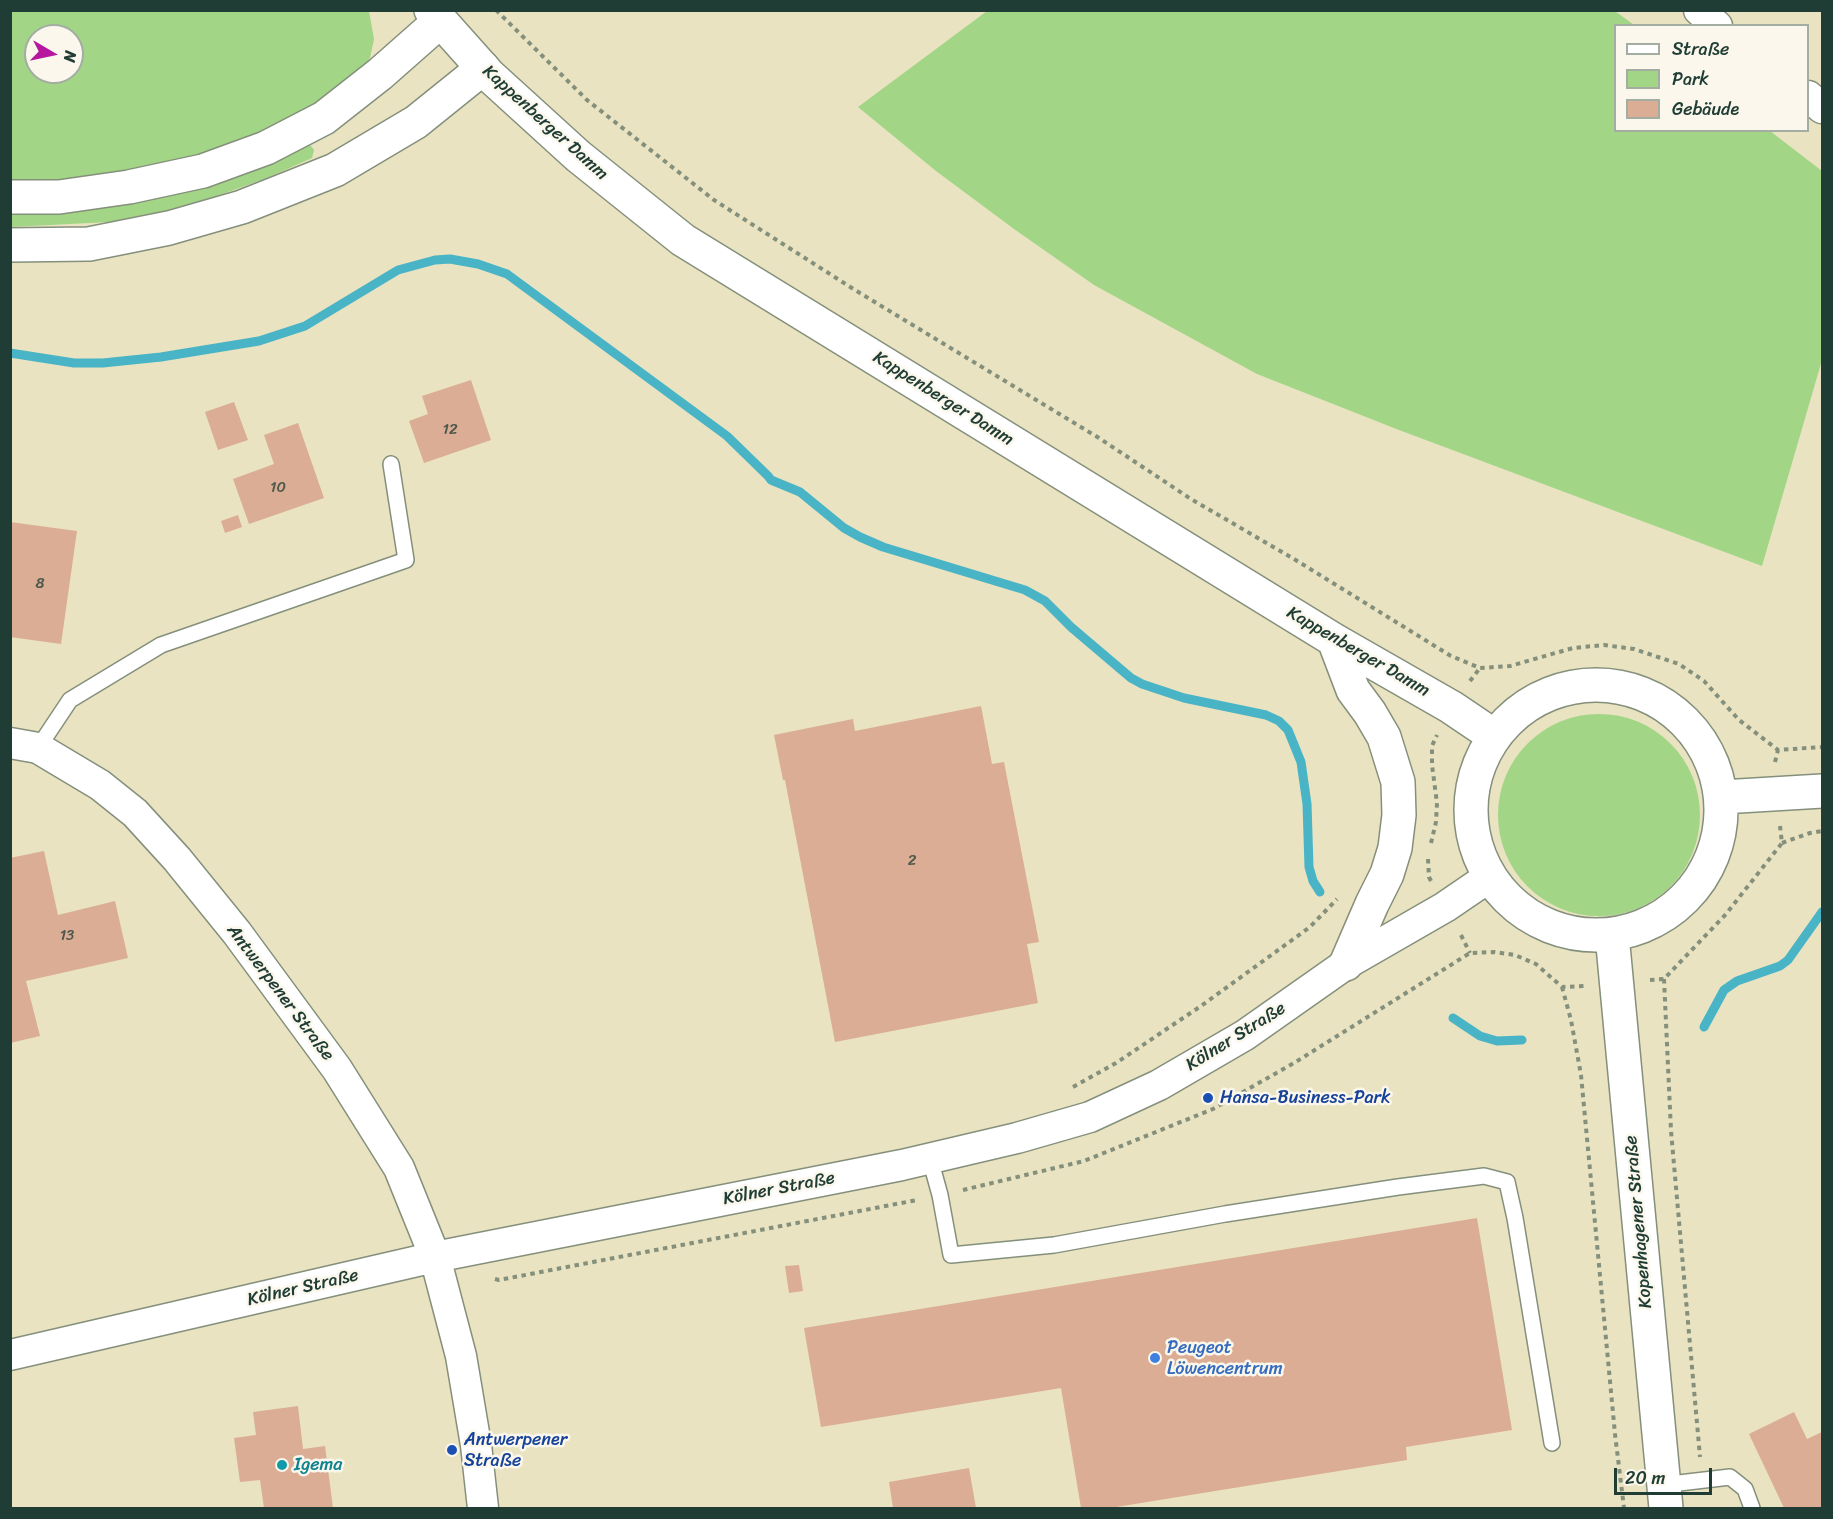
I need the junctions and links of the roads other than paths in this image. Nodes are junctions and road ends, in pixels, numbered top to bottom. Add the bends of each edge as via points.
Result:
1 (1699, 10) edge
2 (435, 16) edge
3 (1716, 24) edge
4 (483, 68) junction
5 (1809, 97) edge
6 (1822, 108) edge
7 (10, 196) edge
8 (10, 245) edge
9 (391, 464) dead end
10 (1334, 640) junction
11 (1494, 736) junction
12 (24, 745) edge
13 (1822, 791) edge
14 (1722, 797) junction
15 (1490, 877) junction
16 (1612, 935) junction
17 (1346, 964) junction
18 (930, 1159) junction
19 (435, 1257) junction
20 (10, 1355) edge
21 (1552, 1443) dead end
22 (1664, 1497) edge
23 (483, 1509) edge
24 (1752, 1509) edge

1 - 3 street
2 - 4 main road, Kappenberger Damm
2 - 7 main road via 380,74 324,118 266,148 203,171 129,187 59,197
4 - 8 main road via 416,122 335,170 252,203 169,228 89,244
4 - 10 main road, Kappenberger Damm via 578,156 683,240
5 - 6 street
9 - 12 lane, Antwerpener Straße via 406,560 161,645 70,700
10 - 11 main road, Kappenberger Damm
10 - 17 main road via 1353,690 1384,737 1398,782 1399,804 1395,848 1387,874
11 - 14 main road via 1525,706 1564,688 1608,684 1649,695 1684,720 1710,755
11 - 15 main road via 1478,769 1471,806 1475,843
12 - 19 street, Antwerpener Straße via 100,785 135,813 237,933 336,1069 399,1168
13 - 14 main road
14 - 16 main road via 1719,836 1706,872 1681,902 1649,924
15 - 16 main road via 1512,904 1542,924 1577,934
15 - 17 street, Kölner Straße
16 - 22 main road, Kopenhagener Straße
17 - 18 street, Kölner Straße via 1245,1035 1159,1085 1090,1117
18 - 19 street, Kölner Straße
18 - 21 lane via 951,1255 1054,1245 1398,1187 1484,1176 1507,1182
19 - 20 street, Kölner Straße
19 - 23 street, Antwerpener Straße via 461,1356
22 - 24 lane via 1703,1479 1730,1477 1745,1489

